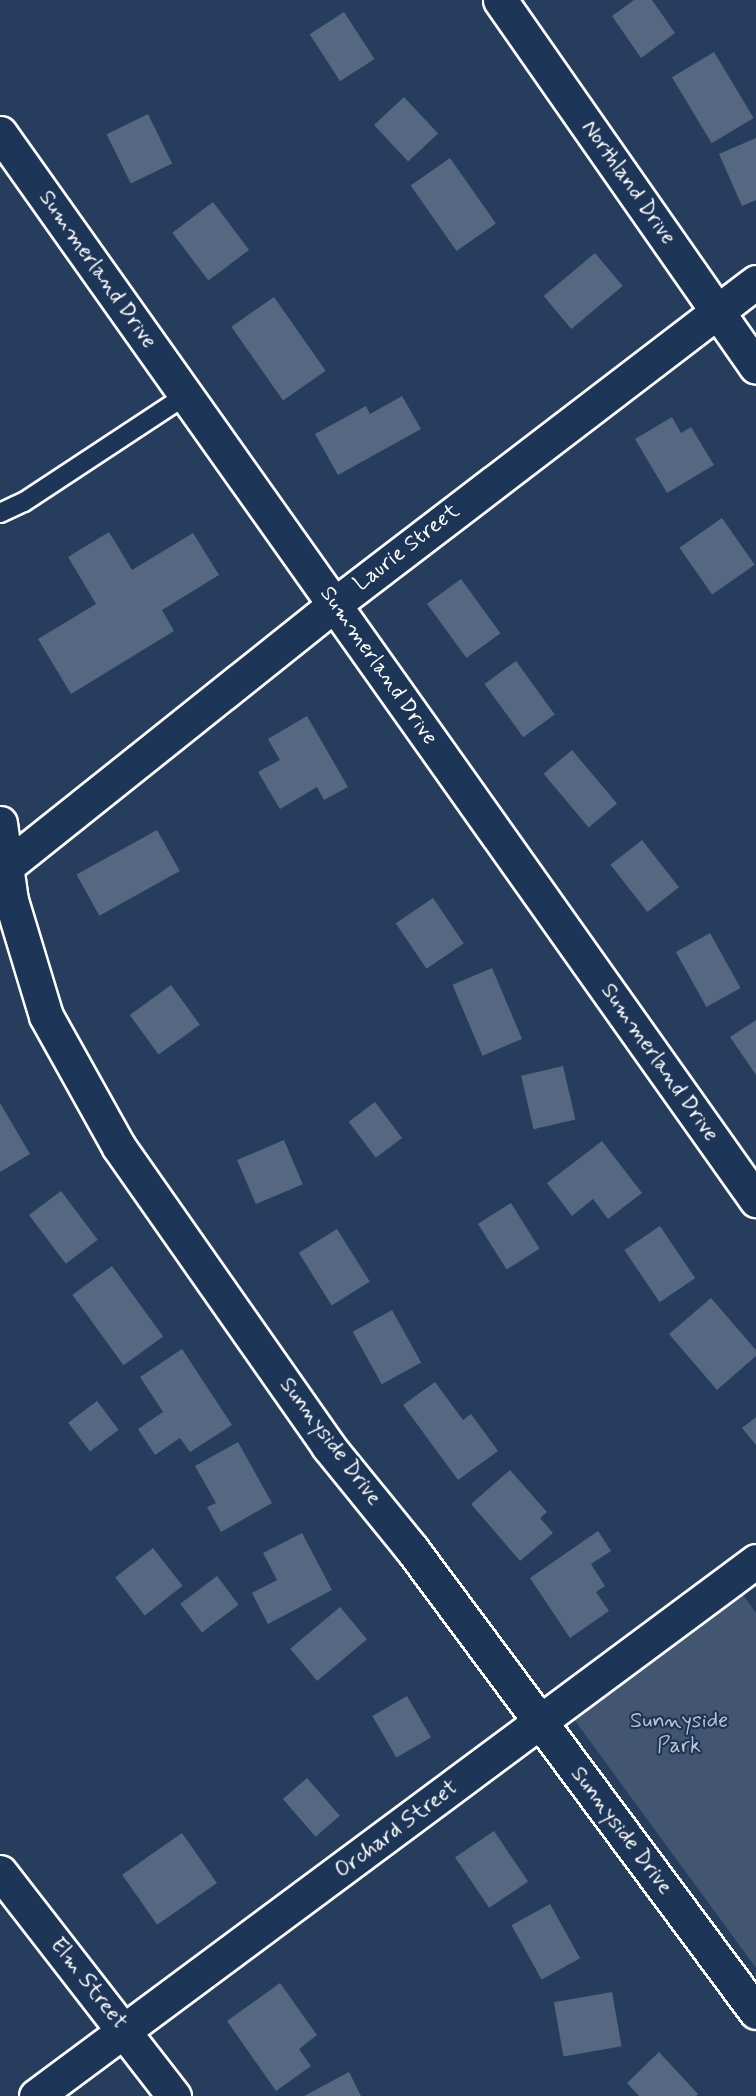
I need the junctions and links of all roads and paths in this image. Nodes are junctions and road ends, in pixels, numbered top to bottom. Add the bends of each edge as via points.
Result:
1 (500, 0) edge
2 (0, 133) edge
3 (756, 282) edge
4 (716, 310) junction
5 (756, 367) edge
6 (186, 395) junction
7 (0, 513) edge
8 (335, 604) junction
9 (0, 823) edge
10 (7, 866) junction
11 (756, 1200) edge
12 (756, 1561) edge
13 (540, 1723) junction
14 (0, 1872) edge
15 (756, 2012) edge
16 (125, 2030) junction
17 (36, 2096) edge
18 (174, 2096) edge

1 - 4 street, Northland Drive
2 - 6 street, Summerland Drive
3 - 4 street, Laurie Street
4 - 5 street, Northland Drive
4 - 8 street, Laurie Street
6 - 7 lane via 24,502
6 - 8 street, Summerland Drive
8 - 10 street, Laurie Street
8 - 11 street, Summerland Drive
9 - 10 street, Sunnyside Drive
10 - 13 street, Sunnyside Drive via 11,900 46,1016 119,1147 328,1446 411,1548
12 - 13 street, Orchard Street
13 - 15 street, Sunnyside Drive
13 - 16 street, Orchard Street
14 - 16 street, Elm Street
16 - 17 street, Orchard Street
16 - 18 street, Elm Street

